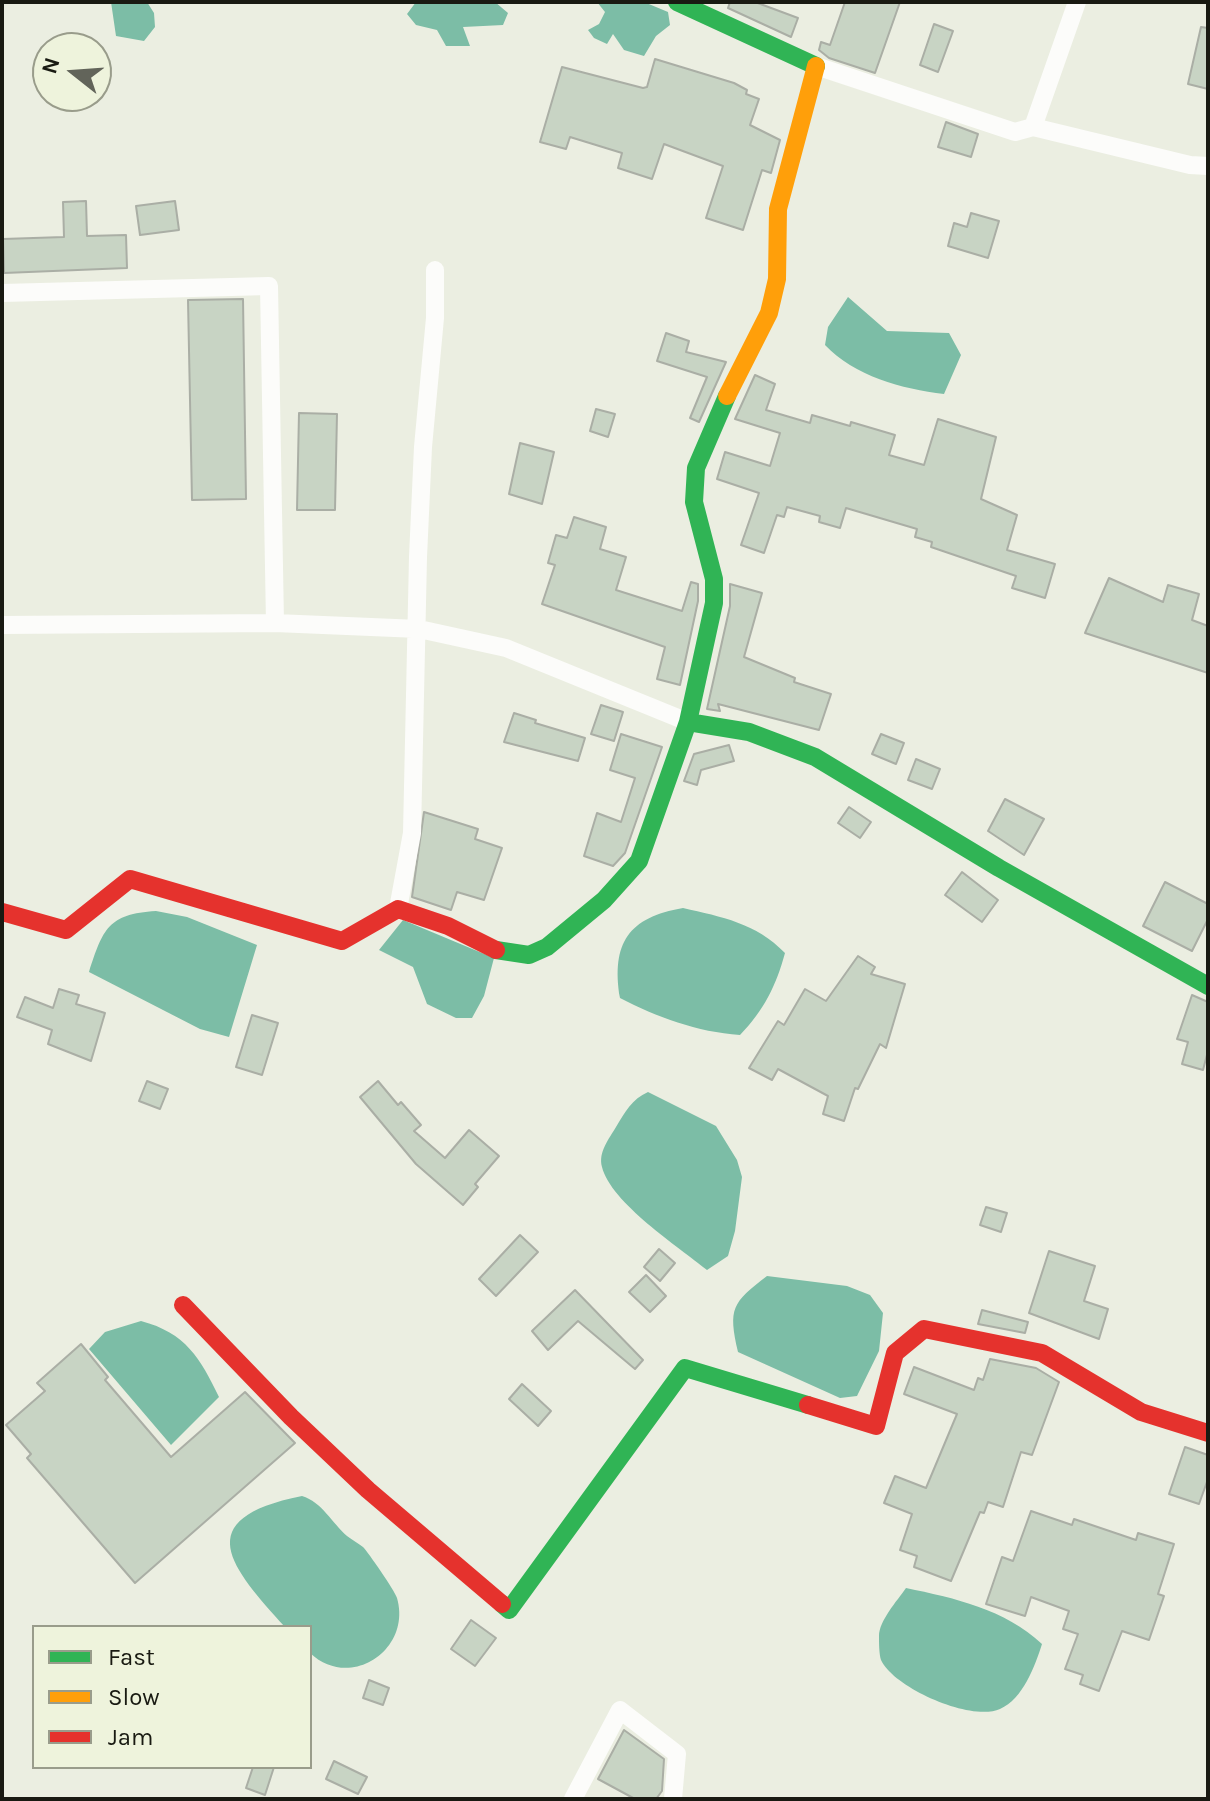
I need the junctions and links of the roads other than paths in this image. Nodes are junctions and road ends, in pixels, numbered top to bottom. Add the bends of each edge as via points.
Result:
1 (677, 2) edge
2 (1077, 2) edge
3 (816, 66) junction
4 (1033, 127) junction
5 (1208, 166) edge
6 (435, 270) dead end
7 (2, 293) edge
8 (275, 623) junction
9 (2, 625) edge
10 (419, 629) junction
11 (688, 722) junction
12 (398, 909) junction
13 (2, 912) edge
14 (1208, 986) edge
15 (183, 1305) dead end
16 (1208, 1433) edge
17 (573, 1799) edge
18 (673, 1799) edge

1 - 3 street
2 - 4 street
3 - 4 street via 989,125 1015,132
3 - 11 street via 778,209 777,279 769,313 696,468 694,502 714,579 714,603
4 - 5 street
6 - 10 street via 422,462
7 - 8 street via 269,286
8 - 9 street
8 - 10 street
10 - 11 street via 506,648
10 - 12 street via 412,833
11 - 12 street via 639,861 604,900 547,947 529,955 501,952
11 - 14 street via 749,732 815,757
12 - 13 street via 342,941 296,932 182,890 130,879 66,930
15 - 16 street via 357,1479 509,1610 685,1368 876,1426 895,1353 924,1329 1042,1353 1141,1412
17 - 18 street via 620,1710 677,1754

